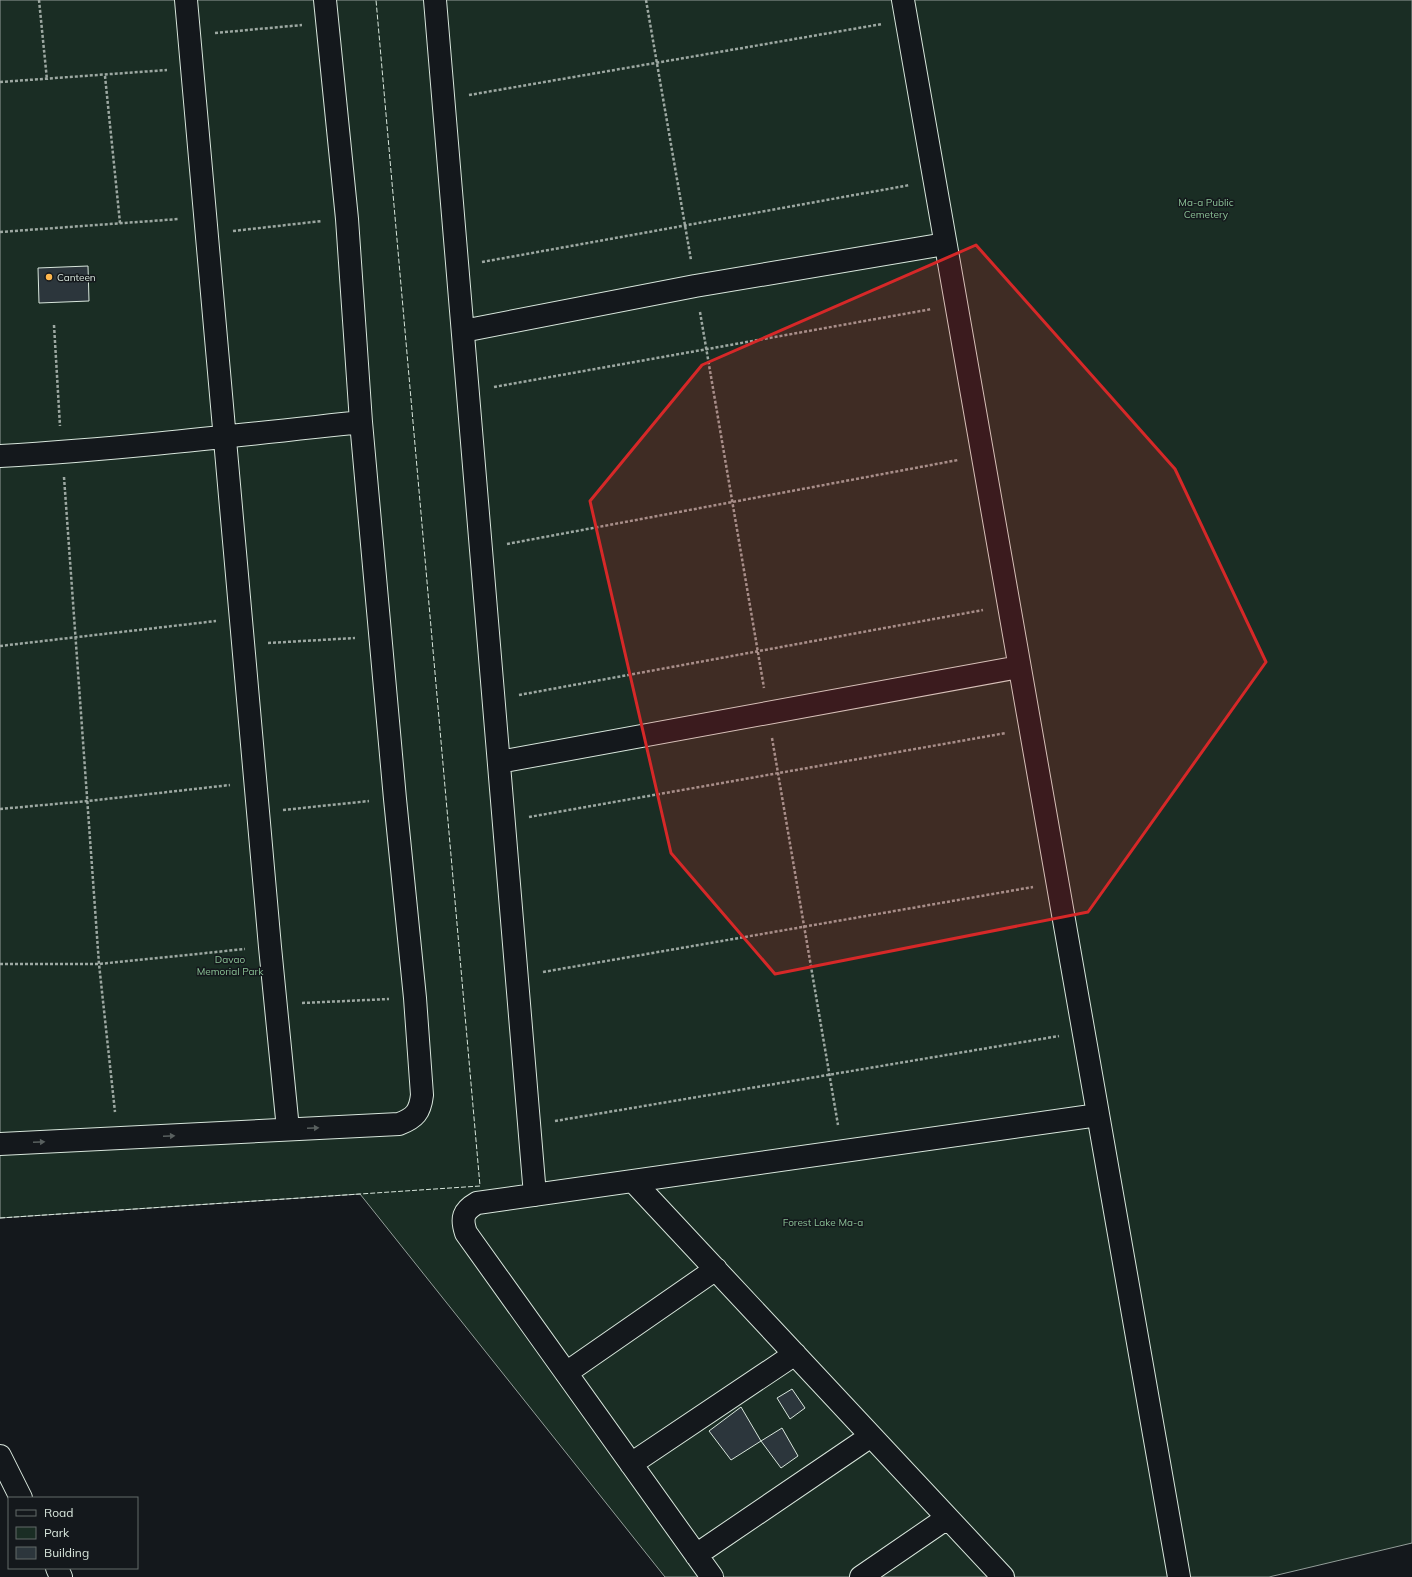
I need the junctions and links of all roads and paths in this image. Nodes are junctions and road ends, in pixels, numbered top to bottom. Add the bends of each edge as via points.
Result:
1 (39, 0) edge
2 (186, 0) edge
3 (325, 0) edge
4 (435, 0) edge
5 (646, 0) edge
6 (904, 10) edge
7 (327, 23) junction
8 (189, 35) junction
9 (657, 63) junction
10 (192, 68) junction
11 (105, 76) junction
12 (47, 80) junction
13 (0, 82) edge
14 (443, 100) junction
15 (934, 180) junction
16 (347, 218) junction
17 (120, 223) junction
18 (206, 225) junction
19 (685, 226) junction
20 (0, 232) edge
21 (946, 244) junction
22 (458, 267) junction
23 (696, 286) junction
24 (956, 304) junction
25 (54, 325) dead end
26 (463, 331) junction
27 (706, 349) junction
28 (468, 392) junction
29 (361, 422) junction
30 (225, 437) junction
31 (62, 452) junction
32 (0, 456) edge
33 (982, 456) junction
34 (732, 502) junction
35 (481, 549) junction
36 (1009, 605) junction
37 (241, 618) junction
38 (382, 636) junction
39 (75, 637) junction
40 (244, 644) junction
41 (0, 646) edge
42 (758, 651) junction
43 (1019, 667) junction
44 (494, 699) junction
45 (768, 712) junction
46 (1030, 729) junction
47 (499, 762) junction
48 (778, 774) junction
49 (256, 782) junction
50 (395, 799) junction
51 (88, 801) junction
52 (0, 809) edge
53 (258, 812) junction
54 (504, 822) junction
55 (1057, 883) junction
56 (805, 926) junction
57 (270, 947) junction
58 (0, 964) edge
59 (100, 964) junction
60 (516, 976) junction
61 (415, 998) junction
62 (276, 1005) junction
63 (1083, 1032) junction
64 (830, 1075) junction
65 (1098, 1115) junction
66 (529, 1126) junction
67 (288, 1129) junction
68 (118, 1138) junction
69 (0, 1144) edge
70 (843, 1151) junction
71 (633, 1181) junction
72 (535, 1195) junction
73 (716, 1269) junction
74 (795, 1354) junction
75 (566, 1373) junction
76 (871, 1436) junction
77 (0, 1456) edge
78 (631, 1464) junction
79 (5, 1481) edge
80 (20, 1497) edge
81 (947, 1518) junction
82 (696, 1555) junction
83 (712, 1577) edge
84 (861, 1577) edge
85 (1003, 1577) edge
86 (1179, 1577) edge

1 - 12 path
2 - 8 street
3 - 7 street
4 - 14 street
5 - 9 path
6 - 9 path
6 - 15 street
7 - 8 path
7 - 16 street
8 - 10 street
9 - 14 path
9 - 19 path
10 - 11 path
10 - 18 street
11 - 12 path
11 - 17 path
12 - 13 path
14 - 22 street
15 - 19 path
15 - 21 street
16 - 18 path
16 - 29 street
17 - 18 path
17 - 20 path
18 - 30 street
19 - 22 path
19 - 23 path
21 - 23 street
21 - 24 street
22 - 26 street
23 - 26 street
23 - 27 path
24 - 27 path
24 - 33 street
25 - 31 path
26 - 28 street
27 - 28 path
27 - 34 path
28 - 35 street
29 - 30 street
29 - 38 street
30 - 31 street
30 - 37 street
31 - 32 street
31 - 39 path
33 - 34 path
33 - 36 street
34 - 35 path
34 - 42 path
35 - 44 street
36 - 42 path
36 - 43 street
37 - 39 path
37 - 40 street
38 - 40 path
38 - 50 street
39 - 41 path
39 - 51 path
40 - 49 street
42 - 44 path
42 - 45 path
43 - 45 street
43 - 46 street
44 - 47 street
45 - 47 street
45 - 48 path
46 - 48 path
46 - 55 street
47 - 54 street
48 - 54 path
48 - 56 path
49 - 51 path
49 - 53 street
50 - 53 path
50 - 61 street
51 - 52 path
51 - 59 path
53 - 57 street
54 - 60 street
55 - 56 path
55 - 63 street
56 - 60 path
56 - 64 path
57 - 59 path
57 - 62 street
58 - 59 path
59 - 68 path
60 - 66 street
61 - 62 path
67 -> 61 street via 399,1124 417,1114 422,1095
62 - 67 street
63 - 64 path
63 - 65 street
64 - 66 path
64 - 70 path
65 - 70 street
65 - 86 street
66 - 72 street
68 -> 67 street
69 -> 68 street
70 - 71 street
71 - 72 street
71 - 73 street
72 - 75 street via 477,1203 464,1215 463,1224 466,1233
73 - 74 street
73 - 75 street
74 - 76 street
74 - 78 street
75 - 78 street
76 - 81 street
76 - 82 street
77 - 79 street
78 - 82 street
79 - 80 street
81 - 84 street
81 - 85 street
82 - 83 street

